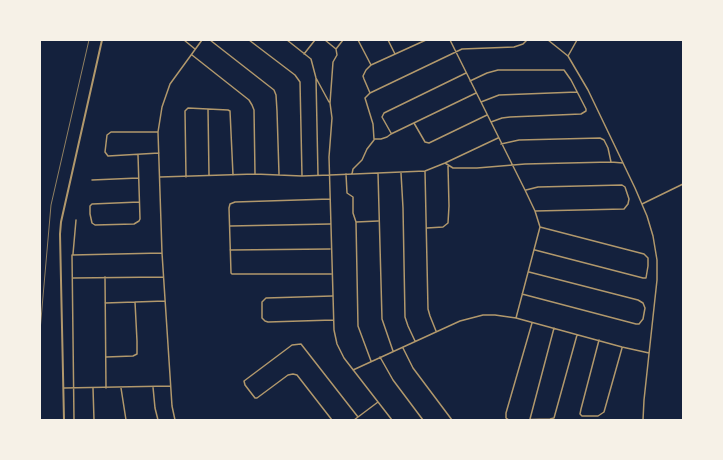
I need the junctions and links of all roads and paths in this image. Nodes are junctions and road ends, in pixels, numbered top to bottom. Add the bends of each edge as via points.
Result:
1 (102, 40) edge
2 (184, 40) edge
3 (202, 40) edge
4 (210, 40) edge
5 (249, 40) edge
6 (287, 40) edge
7 (315, 40) edge
8 (325, 40) edge
9 (343, 40) edge
10 (358, 40) edge
11 (388, 40) edge
12 (426, 40) edge
13 (450, 40) edge
14 (527, 40) edge
15 (548, 40) edge
16 (577, 40) edge
17 (195, 49) junction
18 (336, 49) junction
19 (455, 51) junction
20 (191, 54) junction
21 (304, 54) junction
22 (395, 54) junction
23 (568, 56) junction
24 (371, 65) junction
25 (466, 73) junction
26 (316, 78) junction
27 (470, 81) junction
28 (577, 92) junction
29 (370, 93) junction
30 (476, 93) junction
31 (481, 102) junction
32 (330, 104) junction
33 (208, 109) junction
34 (487, 115) junction
35 (491, 122) junction
36 (414, 123) junction
37 (158, 132) junction
38 (391, 134) junction
39 (498, 138) junction
40 (374, 139) junction
41 (502, 144) junction
42 (159, 153) junction
43 (138, 155) junction
44 (610, 162) junction
45 (445, 163) junction
46 (624, 163) junction
47 (448, 166) junction
48 (512, 166) junction
49 (425, 171) junction
50 (378, 173) junction
51 (401, 173) junction
52 (255, 174) junction
53 (279, 174) junction
54 (346, 174) junction
55 (352, 174) junction
56 (233, 175) junction
57 (318, 175) junction
58 (330, 175) junction
59 (208, 176) junction
60 (302, 176) junction
61 (160, 177) junction
62 (186, 177) junction
63 (138, 178) junction
64 (92, 180) dead end
65 (683, 184) edge
66 (525, 190) junction
67 (330, 199) junction
68 (138, 202) junction
69 (642, 204) junction
70 (535, 211) junction
71 (76, 220) dead end
72 (379, 221) junction
73 (356, 222) junction
74 (330, 224) junction
75 (230, 226) junction
76 (540, 227) junction
77 (427, 228) junction
78 (331, 249) junction
79 (230, 250) junction
80 (535, 250) junction
81 (162, 253) junction
82 (73, 254) junction
83 (529, 272) junction
84 (332, 274) junction
85 (105, 277) junction
86 (163, 277) junction
87 (73, 278) junction
88 (522, 294) junction
89 (332, 296) junction
90 (165, 301) junction
91 (135, 302) junction
92 (105, 303) junction
93 (516, 318) junction
94 (333, 320) junction
95 (532, 323) junction
96 (554, 328) junction
97 (437, 332) junction
98 (577, 334) junction
99 (599, 340) junction
100 (414, 341) junction
101 (402, 347) junction
102 (622, 347) junction
103 (393, 351) junction
104 (649, 353) junction
105 (106, 357) junction
106 (380, 357) junction
107 (371, 361) junction
108 (352, 370) junction
109 (170, 386) junction
110 (153, 387) junction
111 (64, 388) junction
112 (74, 388) junction
113 (93, 388) junction
114 (106, 388) junction
115 (121, 388) junction
116 (378, 402) junction
117 (358, 417) junction
118 (530, 419) junction
119 (64, 420) edge
120 (74, 420) edge
121 (94, 420) edge
122 (126, 420) edge
123 (158, 420) edge
124 (175, 420) edge
125 (332, 420) edge
126 (354, 420) edge
127 (392, 420) edge
128 (423, 420) edge
129 (452, 420) edge
130 (643, 420) edge

1 - 111 street via 61,222
2 - 17 street
3 - 17 street
4 - 53 street via 274,90
5 - 60 street via 295,75 300,82
6 - 21 street
7 - 21 street
8 - 18 street
9 - 18 street
10 - 24 street
11 - 22 street
12 - 22 street
13 - 19 street
14 - 19 street via 514,47 468,48
15 - 23 street
16 - 23 street
17 - 20 street
18 - 32 street
19 - 25 street
19 - 29 street
20 - 37 street via 174,76 166,94
20 - 52 street via 252,105
21 - 26 street via 311,59
22 - 24 street
23 - 46 street
24 - 29 street via 363,76
25 - 27 street
25 - 38 street via 384,113 382,117
26 - 32 street
26 - 57 street
27 - 28 street via 498,70 563,70
27 - 30 street
28 - 31 street via 499,95
28 - 35 street via 586,109 584,113 506,117
29 - 40 street via 365,98
30 - 31 street
30 - 36 street
31 - 34 street
32 - 58 street
33 - 56 street via 231,112
33 - 59 street
33 - 62 street via 185,110
34 - 35 street
34 - 36 street via 428,143
35 - 39 street
36 - 38 street
37 - 42 street
37 - 43 street via 108,134 106,155
38 - 40 street
39 - 41 street
39 - 45 street
40 - 55 street
41 - 44 street via 519,140 600,138 608,148
41 - 48 street
42 - 43 street
42 - 61 street
43 - 63 street
44 - 46 street
44 - 48 street
45 - 47 street
45 - 49 street
46 - 69 street
47 - 48 street
47 - 77 street via 448,223 443,227
48 - 66 street
49 - 51 street
49 - 77 street
50 - 51 street
50 - 55 street
50 - 72 street
51 - 100 street via 405,317
52 - 53 street
52 - 56 street
53 - 60 street
54 - 55 street
54 - 58 street
54 - 73 street via 347,193 353,197
56 - 59 street
57 - 58 street
57 - 60 street
58 - 67 street
59 - 62 street
61 - 62 street
61 - 81 street
63 - 64 street
63 - 68 street
65 - 69 street
66 - 70 street
66 - 70 street via 538,187 623,185 629,199 625,208
67 - 74 street
67 - 75 street via 233,202 229,206
68 - 68 street via 140,219 137,223 92,223 92,204
69 - 104 street via 653,236 657,260
70 - 76 street
71 - 82 street
72 - 73 street
72 - 103 street via 382,319
73 - 107 street via 358,326
74 - 75 street
74 - 78 street
75 - 79 street
76 - 80 street
76 - 80 street via 644,254 648,258 646,278
77 - 97 street via 428,309
78 - 79 street
78 - 84 street
79 - 84 street via 232,274
80 - 83 street
81 - 82 street
81 - 86 street
82 - 87 street
83 - 88 street
83 - 88 street via 638,300 645,308 643,319 636,324
84 - 89 street
85 - 86 street
85 - 87 street
85 - 92 street
86 - 90 street
87 - 112 street
88 - 93 street
89 - 94 street
89 - 94 street via 266,298 262,302 262,318 268,322
90 - 91 street
90 - 109 street
91 - 92 street
91 - 105 street via 137,354
92 - 105 street
93 - 95 street
93 - 97 street via 483,315 460,321
94 - 108 street via 337,344
95 - 96 street
95 - 118 street via 506,418
96 - 98 street
96 - 118 street
97 - 100 street
98 - 99 street
98 - 118 street via 554,417
99 - 102 street
99 - 102 street via 582,402 580,414 584,416 598,416 604,412
100 - 101 street
101 - 103 street
101 - 129 street via 412,368
102 - 104 street
103 - 106 street
104 - 130 street
105 - 114 street
106 - 107 street
106 - 128 street via 393,380
107 - 108 street
108 - 116 street
109 - 110 street
109 - 124 street
110 - 115 street
110 - 123 street
111 - 112 street
111 - 119 street
112 - 113 street
112 - 120 street
113 - 114 street
113 - 121 street
114 - 115 street
115 - 122 street
116 - 117 street
116 - 127 street
117 - 125 street via 301,344 292,345 244,381 244,385 257,398 288,375 295,375
117 - 126 street

